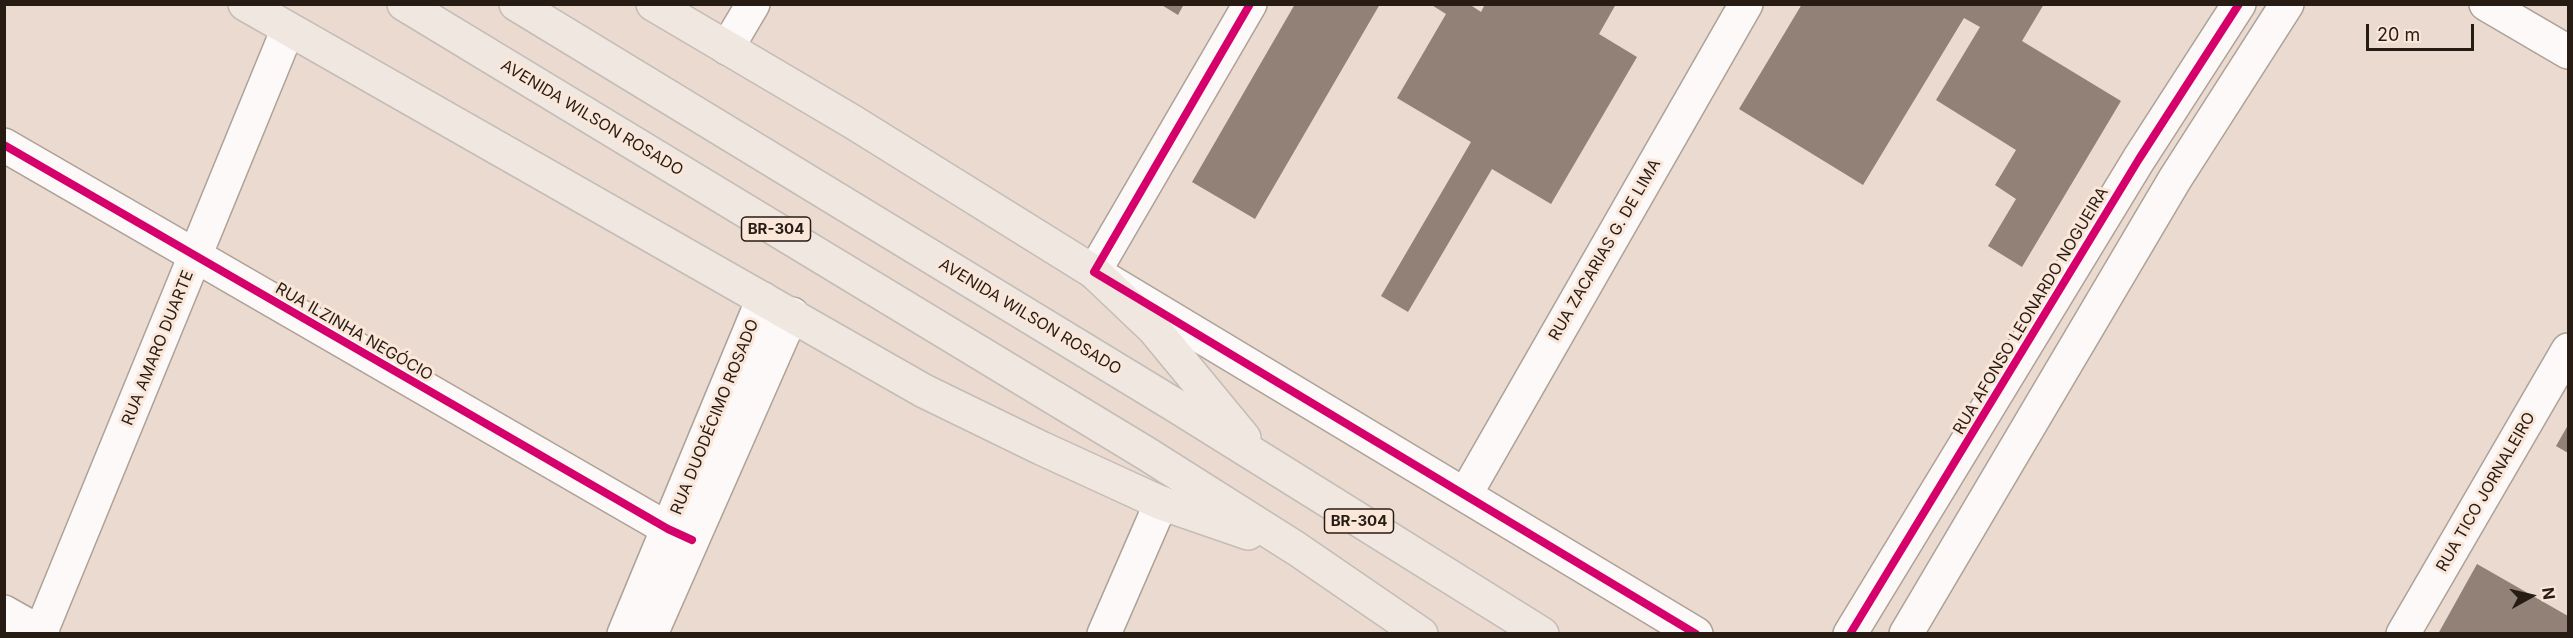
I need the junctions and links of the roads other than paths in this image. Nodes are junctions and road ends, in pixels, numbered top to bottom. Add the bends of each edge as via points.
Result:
1 (245, 4) edge
2 (404, 4) edge
3 (516, 4) edge
4 (653, 4) edge
5 (753, 4) edge
6 (1250, 4) edge
7 (1746, 4) edge
8 (2239, 4) edge
9 (2287, 4) edge
10 (2486, 4) edge
11 (288, 29) junction
12 (727, 48) junction
13 (2568, 52) edge
14 (4, 145) edge
15 (2139, 159) junction
16 (2175, 179) junction
17 (196, 256) junction
18 (1094, 272) junction
19 (763, 299) junction
20 (792, 314) junction
21 (2568, 350) edge
22 (1260, 458) junction
23 (1465, 495) junction
24 (1161, 503) junction
25 (680, 535) junction
26 (1297, 549) junction
27 (4, 612) edge
28 (41, 633) edge
29 (624, 633) edge
30 (651, 633) edge
31 (1104, 633) edge
32 (1421, 633) edge
33 (1542, 633) edge
34 (1696, 633) edge
35 (1850, 633) edge
36 (1906, 633) edge
37 (2403, 633) edge

1 - 11 highway
2 - 26 highway, AVENIDA WILSON ROSADO / BR-304
3 - 22 highway, AVENIDA WILSON ROSADO / BR-304
4 - 12 highway
5 - 12 street
6 - 18 street
7 - 23 street, RUA ZACARIAS G. DE LIMA
8 - 15 street, RUA AFONSO LEONARDO NOGUEIRA
9 - 16 street
10 - 13 street
11 - 17 street, RUA AMARO DUARTE
11 - 19 highway
12 - 18 highway via 854,122
14 - 17 street, RUA ILZINHA NEGÓCIO
15 - 16 street
15 - 35 street, RUA AFONSO LEONARDO NOGUEIRA
16 - 36 street
17 - 25 street, RUA ILZINHA NEGÓCIO
17 - 28 street, RUA AMARO DUARTE
18 - 22 highway via 1154,329
18 - 23 street
19 - 20 highway
19 - 25 street, RUA DUODÉCIMO ROSADO
20 - 24 highway via 924,391
20 - 25 street, RUA DUODÉCIMO ROSADO
21 - 37 street, RUA TICO JORNALEIRO
22 - 33 highway, AVENIDA WILSON ROSADO / BR-304
23 - 34 street
24 - 26 highway
24 - 31 street
25 - 29 street, RUA DUODÉCIMO ROSADO
25 - 30 street, RUA DUODÉCIMO ROSADO
26 - 32 highway, AVENIDA WILSON ROSADO / BR-304
27 - 28 street

